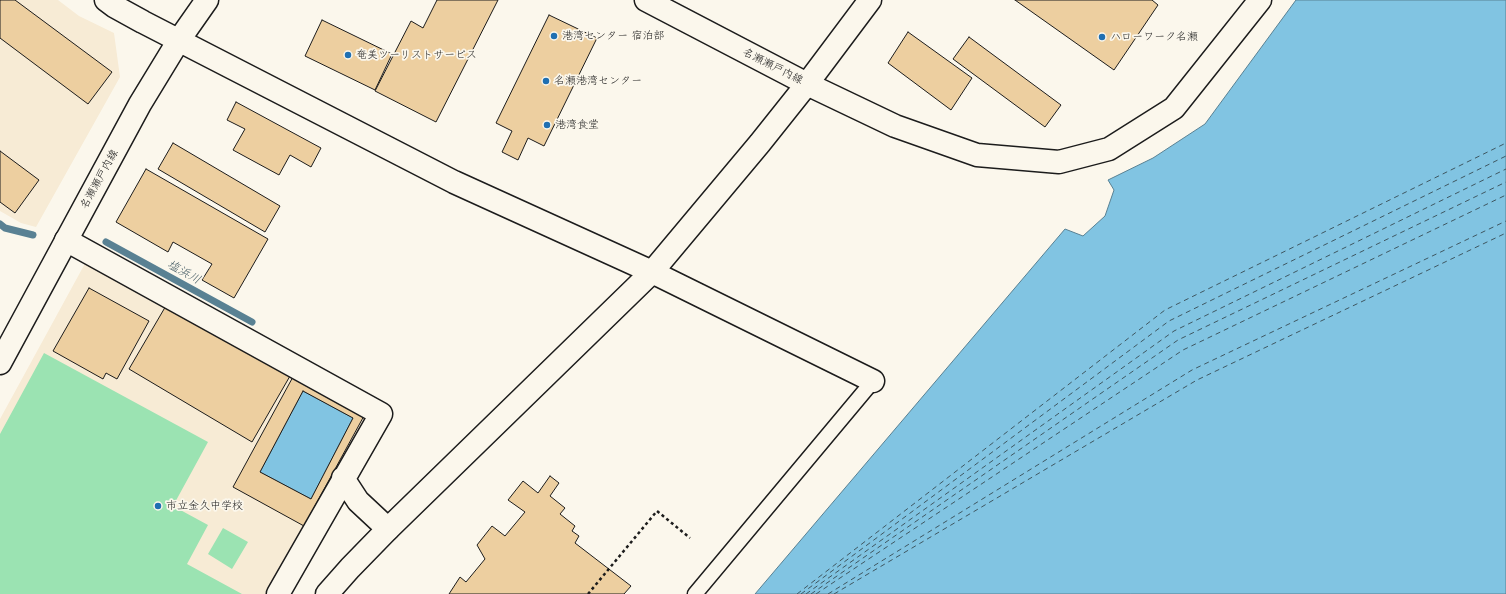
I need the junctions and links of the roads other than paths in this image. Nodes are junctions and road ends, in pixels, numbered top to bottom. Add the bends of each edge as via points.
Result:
1 (106, 0) edge
2 (207, 0) edge
3 (646, 0) edge
4 (870, 0) edge
5 (1260, 0) edge
6 (179, 40) junction
7 (807, 84) junction
8 (66, 240) junction
9 (652, 272) junction
10 (0, 363) edge
11 (873, 381) joint
12 (343, 478) junction
13 (388, 529) junction
14 (278, 594) edge
15 (327, 594) edge
16 (695, 594) edge

1 - 6 street
2 - 6 street, 名瀬瀬戸内線
3 - 7 street, 名瀬瀬戸内線
4 - 7 street, 名瀬瀬戸内線
5 - 7 street via 1174,108 1109,149 1059,162 977,155 895,126
6 - 8 street, 名瀬瀬戸内線 via 140,104
6 - 9 street via 454,182
7 - 9 street
8 - 10 street, 名瀬瀬戸内線
8 - 12 street via 381,414
9 - 11 street
9 - 13 street
11 - 16 lane
12 - 13 street via 358,500
12 - 14 street
13 - 15 street

